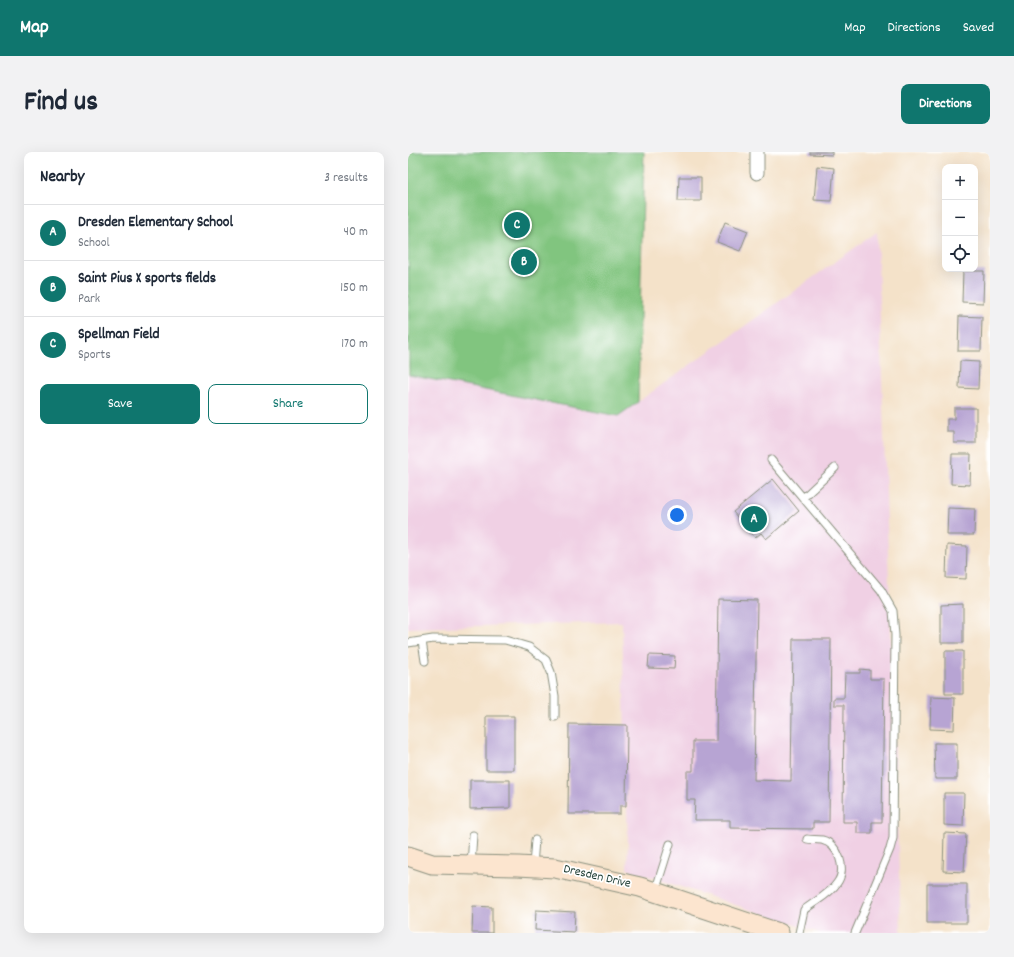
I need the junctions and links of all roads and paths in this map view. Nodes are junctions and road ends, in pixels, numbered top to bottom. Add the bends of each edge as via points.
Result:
1 (757, 152) edge
2 (757, 173) dead end
3 (771, 460) dead end
4 (835, 468) dead end
5 (803, 498) junction
6 (422, 641) junction
7 (408, 643) edge
8 (425, 661) dead end
9 (555, 717) dead end
10 (473, 835) dead end
11 (535, 840) dead end
12 (807, 840) dead end
13 (670, 844) dead end
14 (408, 856) edge
15 (471, 865) junction
16 (533, 866) junction
17 (655, 892) junction
18 (779, 933) edge
19 (799, 933) edge
20 (855, 933) edge

1 - 2 street
3 - 5 lane
4 - 5 lane
5 - 20 lane via 881,590 893,611 893,838
6 - 7 lane
6 - 8 lane
6 - 9 lane via 505,640 529,647 546,660 551,672
10 - 15 lane
11 - 16 lane
12 - 19 lane via 822,840 829,843 839,855 842,870 838,882 828,894 804,910
13 - 17 lane
14 - 15 street, Dresden Drive via 432,864
15 - 16 street, Dresden Drive
16 - 17 street, Dresden Drive via 555,868 640,886
17 - 18 street, Dresden Drive

